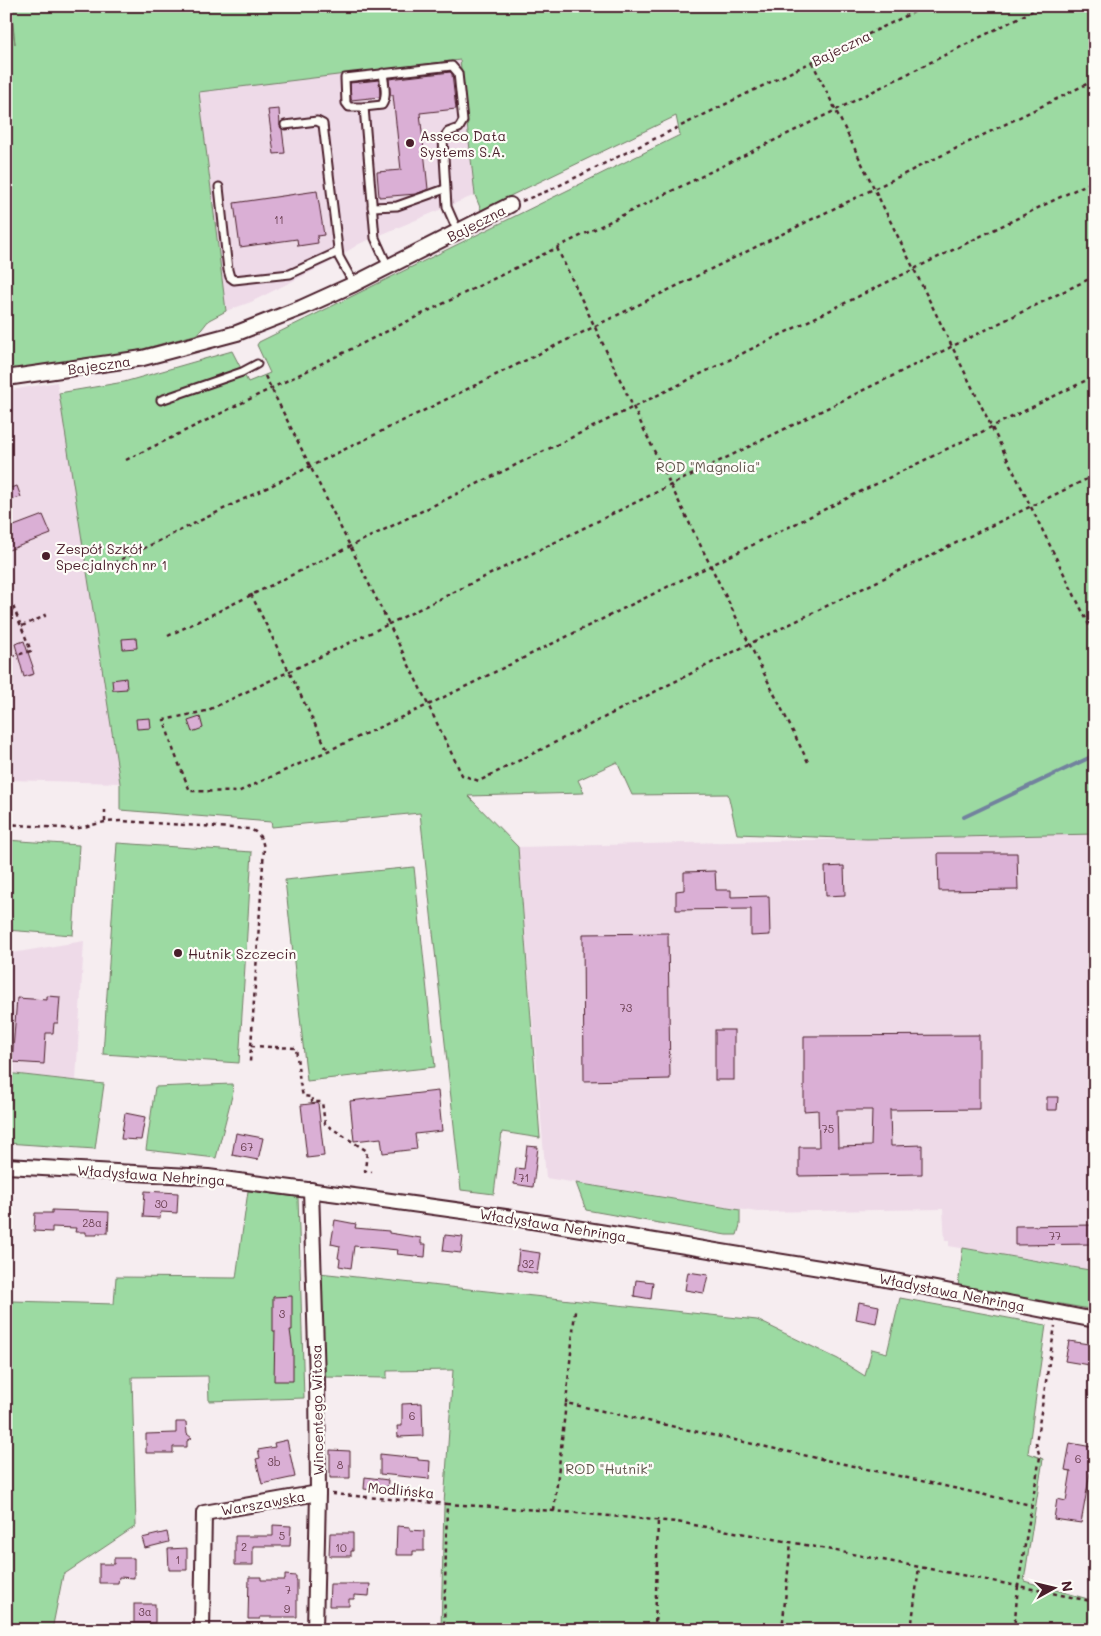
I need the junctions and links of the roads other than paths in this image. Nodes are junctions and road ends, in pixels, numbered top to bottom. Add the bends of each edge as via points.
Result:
1 (383, 73) junction
2 (364, 107) junction
3 (285, 125) dead end
4 (219, 187) dead end
5 (445, 189) junction
6 (510, 205) road end
7 (372, 206) junction
8 (458, 232) junction
9 (338, 252) junction
10 (388, 267) junction
11 (354, 284) junction
12 (257, 364) dead end
13 (6, 378) edge
14 (161, 400) dead end
15 (6, 1166) edge
16 (310, 1190) junction
17 (1095, 1320) edge
18 (318, 1493) junction
19 (202, 1630) edge
20 (315, 1630) edge

1 - 2 lane via 384,102
1 - 2 lane via 345,78 346,104 349,108
1 - 5 lane via 452,66 458,72 463,121 460,128 448,132 443,139
2 - 7 lane
3 - 9 lane via 317,121 323,124
4 - 9 lane via 228,270 234,280 290,274
5 - 7 lane via 397,206
5 - 8 lane via 447,207
6 - 8 street, Bajeczna
7 - 10 lane via 375,238
8 - 10 street, Bajeczna
9 - 11 lane
10 - 11 street, Bajeczna
11 - 13 street, Bajeczna via 262,324 196,345 143,358
12 - 14 lane
15 - 16 street, Władysława Nehringa via 208,1177
16 - 17 street, Władysława Nehringa via 520,1219 859,1274
16 - 18 street, Wincentego Witosa
18 - 19 street, Warszawska via 204,1513
18 - 20 street, Wincentego Witosa

